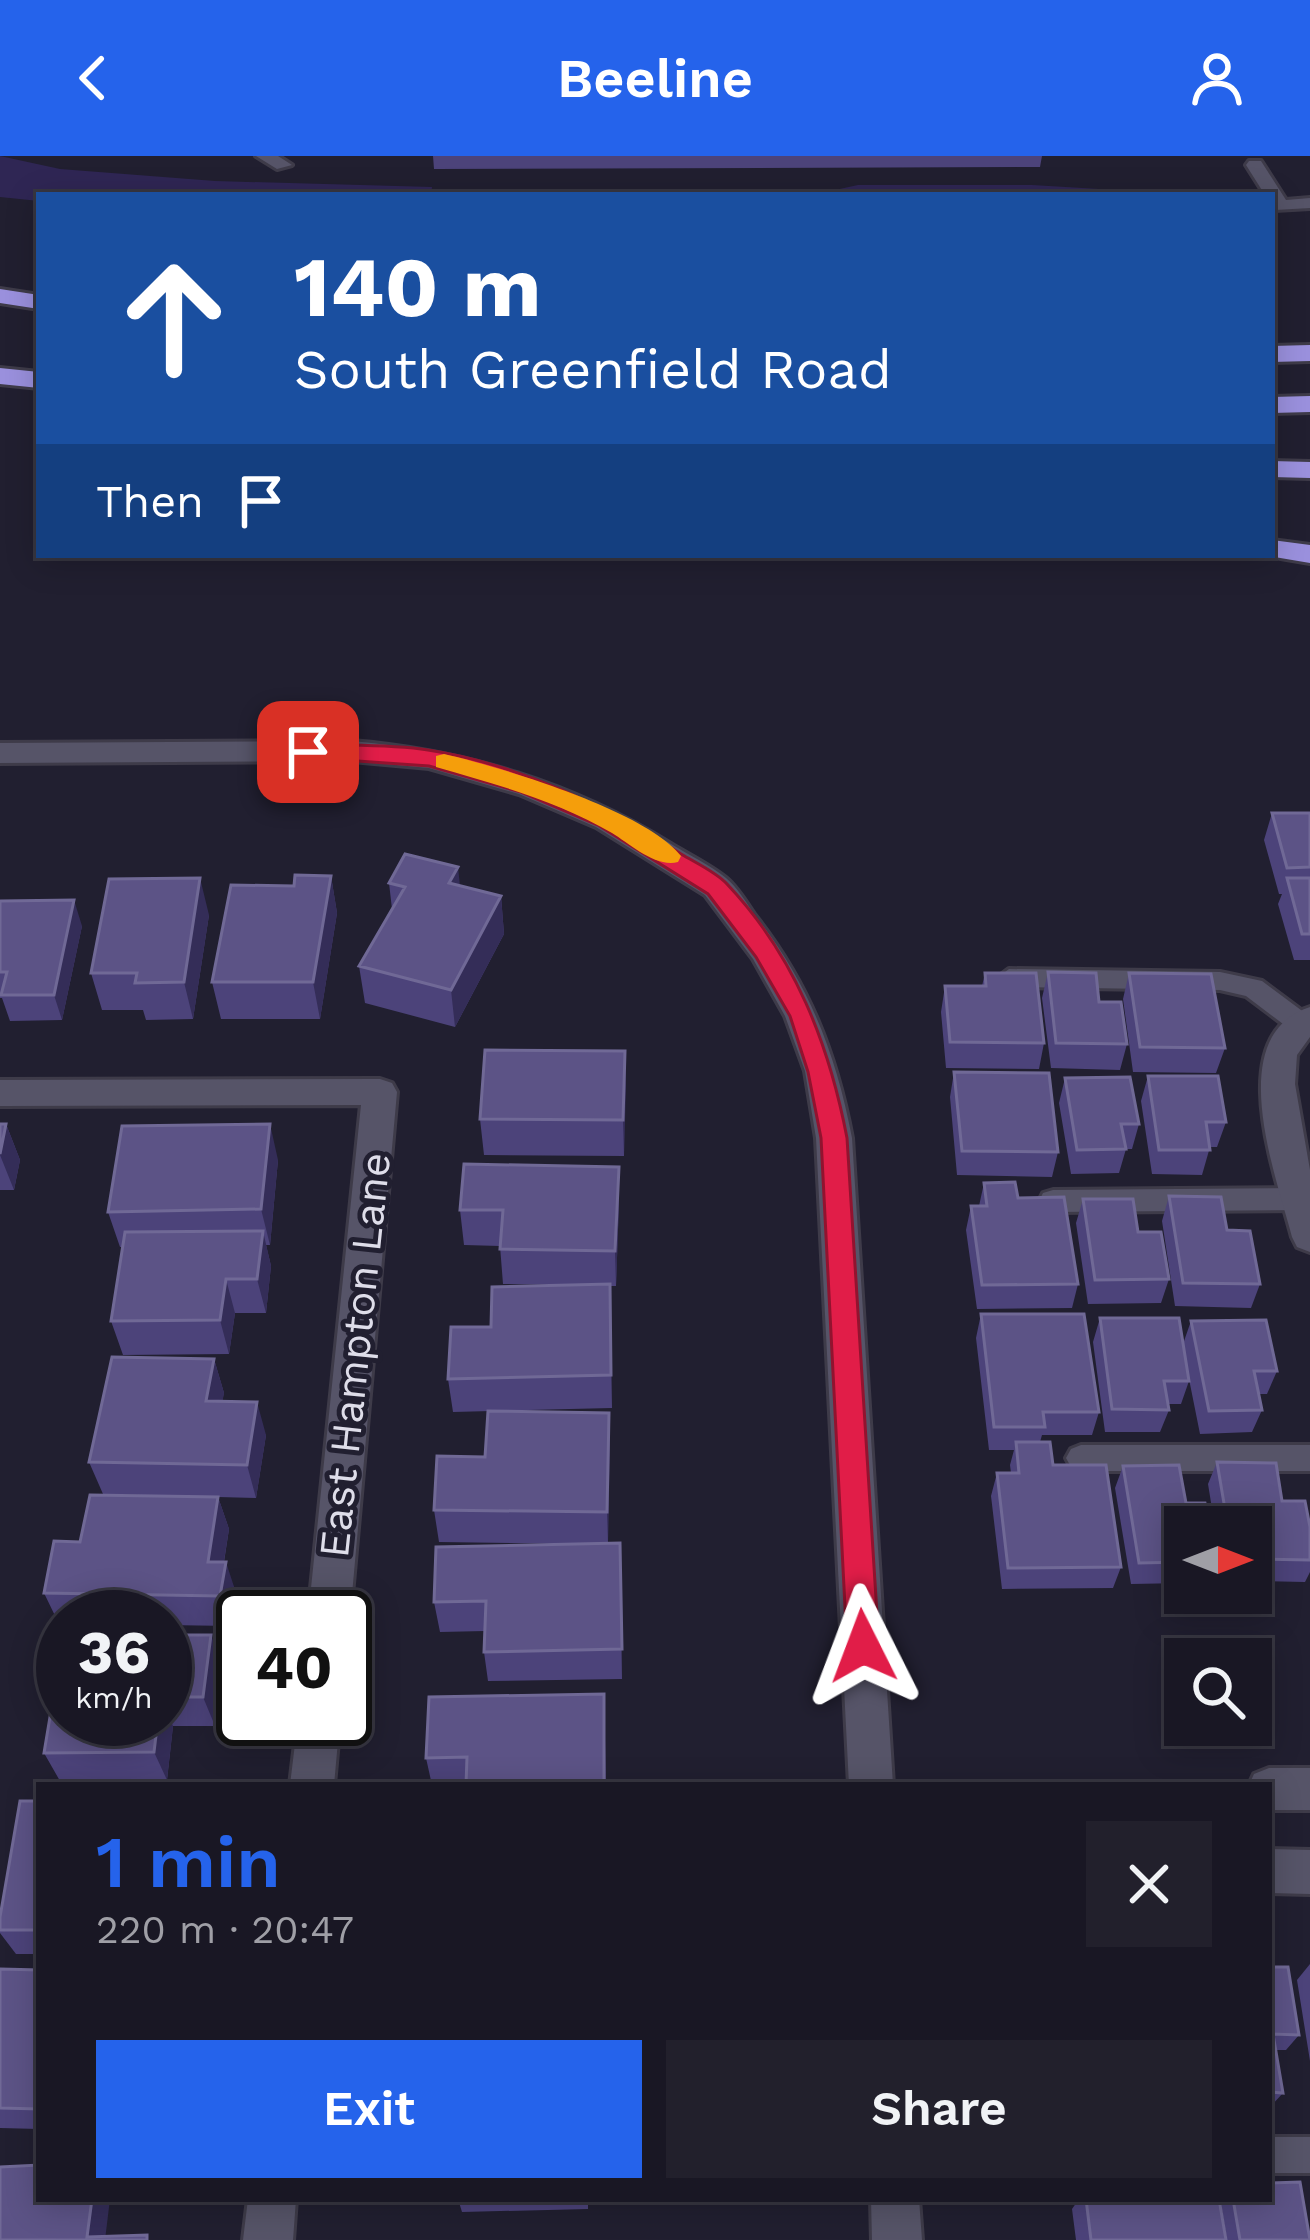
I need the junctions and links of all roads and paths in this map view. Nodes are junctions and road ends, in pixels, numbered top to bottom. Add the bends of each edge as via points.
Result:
1 (265, 156) edge
2 (283, 165) dead end
3 (1255, 165) dead end
4 (1272, 192) edge
5 (1275, 197) edge
6 (1310, 203) edge
7 (0, 296) edge
8 (36, 302) edge
9 (1275, 353) edge
10 (1310, 353) edge
11 (0, 376) edge
12 (36, 380) edge
13 (1310, 404) edge
14 (1275, 405) edge
15 (1275, 470) edge
16 (1310, 470) edge
17 (1275, 549) edge
18 (1310, 554) edge
19 (0, 753) edge
20 (1009, 978) edge
21 (1305, 1022) edge
22 (0, 1093) edge
23 (1306, 1199) edge
24 (1054, 1201) edge
25 (1310, 1238) edge
26 (1081, 1458) dead end
27 (1310, 1458) edge
28 (332, 1590) edge
29 (316, 1746) edge
30 (312, 1782) edge
31 (871, 1782) edge
32 (1272, 1789) edge
33 (1310, 1789) edge
34 (1272, 1871) edge
35 (1310, 1872) edge
36 (1310, 2155) edge
37 (1272, 2156) edge
38 (272, 2202) edge
39 (895, 2202) edge
40 (268, 2240) edge
41 (897, 2240) edge

1 - 2 lane
3 - 4 lane
5 - 6 lane via 1281,206
7 - 8 highway
9 - 10 highway
11 - 12 highway
13 - 14 highway
15 - 16 highway
17 - 18 highway
19 - 31 street via 429,758 530,786 607,819 716,887 802,1016 834,1138
20 - 21 lane via 1220,981 1253,988
21 - 23 street via 1278,1046 1274,1081
22 - 28 street, East Hampton Lane via 380,1092
23 - 24 lane
23 - 25 street
26 - 27 lane
29 - 30 street
32 - 33 street
34 - 35 street
36 - 37 lane
38 - 40 street
39 - 41 street

